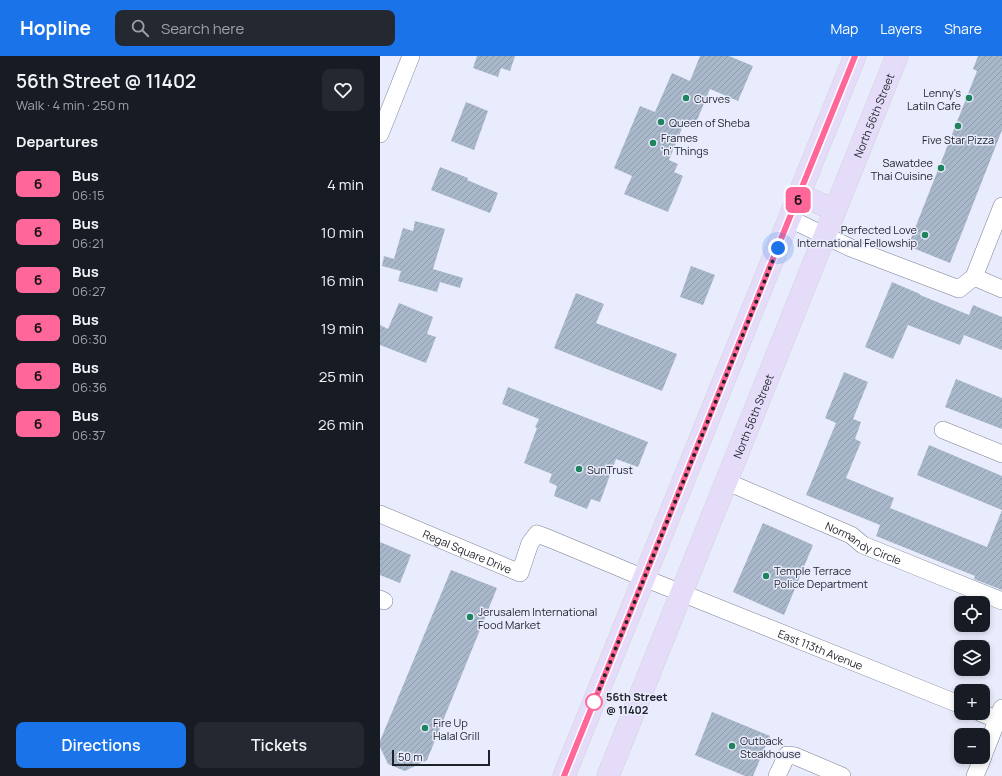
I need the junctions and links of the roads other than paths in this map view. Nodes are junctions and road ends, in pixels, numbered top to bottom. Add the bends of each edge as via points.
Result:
1 (411, 56) edge
2 (855, 56) edge
3 (897, 56) edge
4 (380, 134) edge
5 (800, 195) junction
6 (1002, 206) edge
7 (835, 210) junction
8 (790, 219) junction
9 (825, 235) junction
10 (974, 277) junction
11 (1002, 289) edge
12 (943, 430) dead end
13 (1002, 454) edge
14 (725, 481) junction
15 (380, 514) edge
16 (644, 578) junction
17 (681, 592) junction
18 (1002, 601) edge
19 (954, 702) edge
20 (990, 714) edge
21 (1000, 716) edge
22 (990, 740) edge
23 (980, 764) edge
24 (564, 776) edge
25 (608, 776) edge
26 (778, 776) edge
27 (842, 776) edge
28 (975, 776) edge

1 - 4 street
2 - 5 main road
3 - 7 main road, North 56th Street
5 - 7 main road
5 - 8 main road
6 - 10 street
7 - 9 main road, North 56th Street
8 - 9 street
8 - 16 main road
9 - 10 street via 851,248 959,289
9 - 14 main road, North 56th Street
10 - 11 street
12 - 13 street
14 - 17 main road, North 56th Street
14 - 18 street, Normandy Circle via 851,535 863,545
15 - 16 street, Regal Square Drive via 520,573 530,543 537,534
16 - 17 street, East 113th Avenue
16 - 24 main road
17 - 19 street, East 113th Avenue
17 - 25 main road, North 56th Street
20 - 21 street
21 - 22 street
23 - 28 street
26 - 27 street via 787,755

